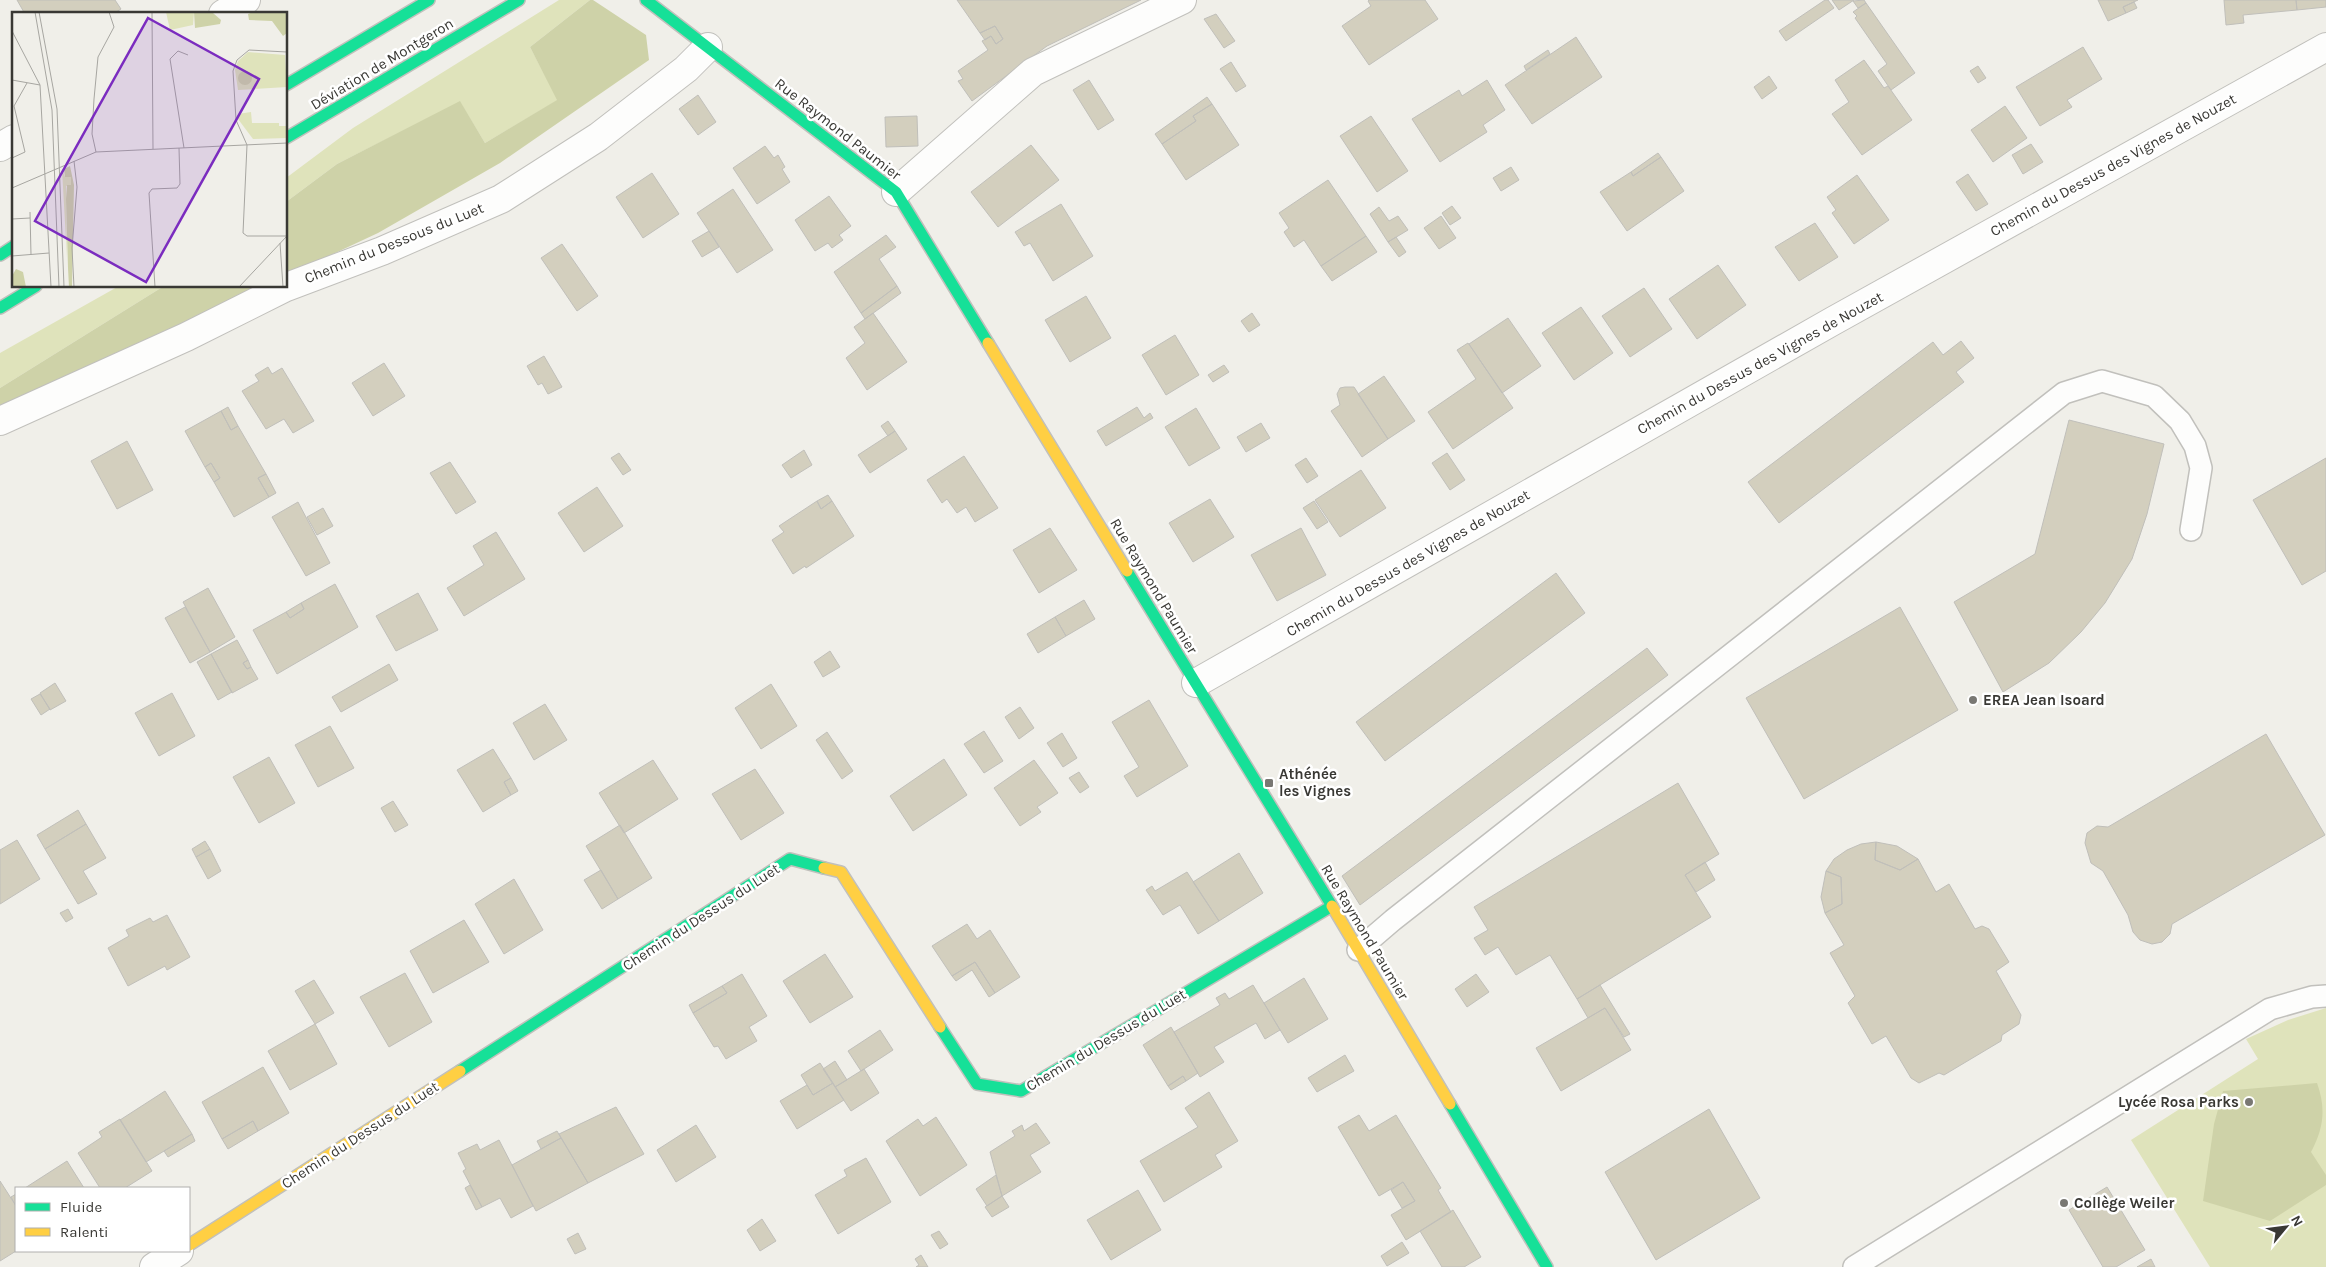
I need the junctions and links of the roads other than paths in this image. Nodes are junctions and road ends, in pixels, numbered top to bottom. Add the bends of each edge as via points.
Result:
1 (246, 0) edge
2 (429, 0) edge
3 (519, 0) edge
4 (646, 0) edge
5 (1182, 0) edge
6 (226, 12) edge
7 (708, 47) junction
8 (2326, 47) edge
9 (288, 84) edge
10 (288, 137) edge
11 (12, 140) edge
12 (0, 147) edge
13 (896, 192) junction
14 (12, 247) edge
15 (0, 254) edge
16 (288, 286) edge
17 (33, 288) edge
18 (284, 288) edge
19 (0, 308) edge
20 (0, 421) edge
21 (2191, 530) dead end
22 (1196, 683) junction
23 (1332, 906) junction
24 (1358, 950) junction
25 (2326, 996) edge
26 (190, 1244) edge
27 (177, 1252) edge
28 (154, 1267) edge
29 (1547, 1267) edge
30 (1854, 1267) edge

1 - 6 street
2 - 9 street, Déviation de Montgeron
3 - 10 street, Déviation de Montgeron
4 - 7 street, Rue Raymond Paumier
5 - 13 street via 1033,72
7 - 13 street, Rue Raymond Paumier
7 - 16 street, Chemin du Dessous du Luet via 686,69 598,137 501,199 382,251
8 - 22 street, Chemin du Dessus des Vignes de Nouzet via 1833,321
11 - 12 street
13 - 22 street, Rue Raymond Paumier
14 - 15 street
17 - 19 street
18 - 20 street, Chemin du Dessous du Luet via 186,337
21 - 24 lane via 2201,468 2195,446 2180,421 2154,396 2102,381 2064,394
22 - 23 street, Rue Raymond Paumier
23 - 24 street, Rue Raymond Paumier
23 - 26 street, Chemin du Dessus du Luet via 1021,1091 977,1084 842,872 790,859
24 - 29 street, Rue Raymond Paumier
25 - 30 lane via 2270,1009
27 - 28 street

